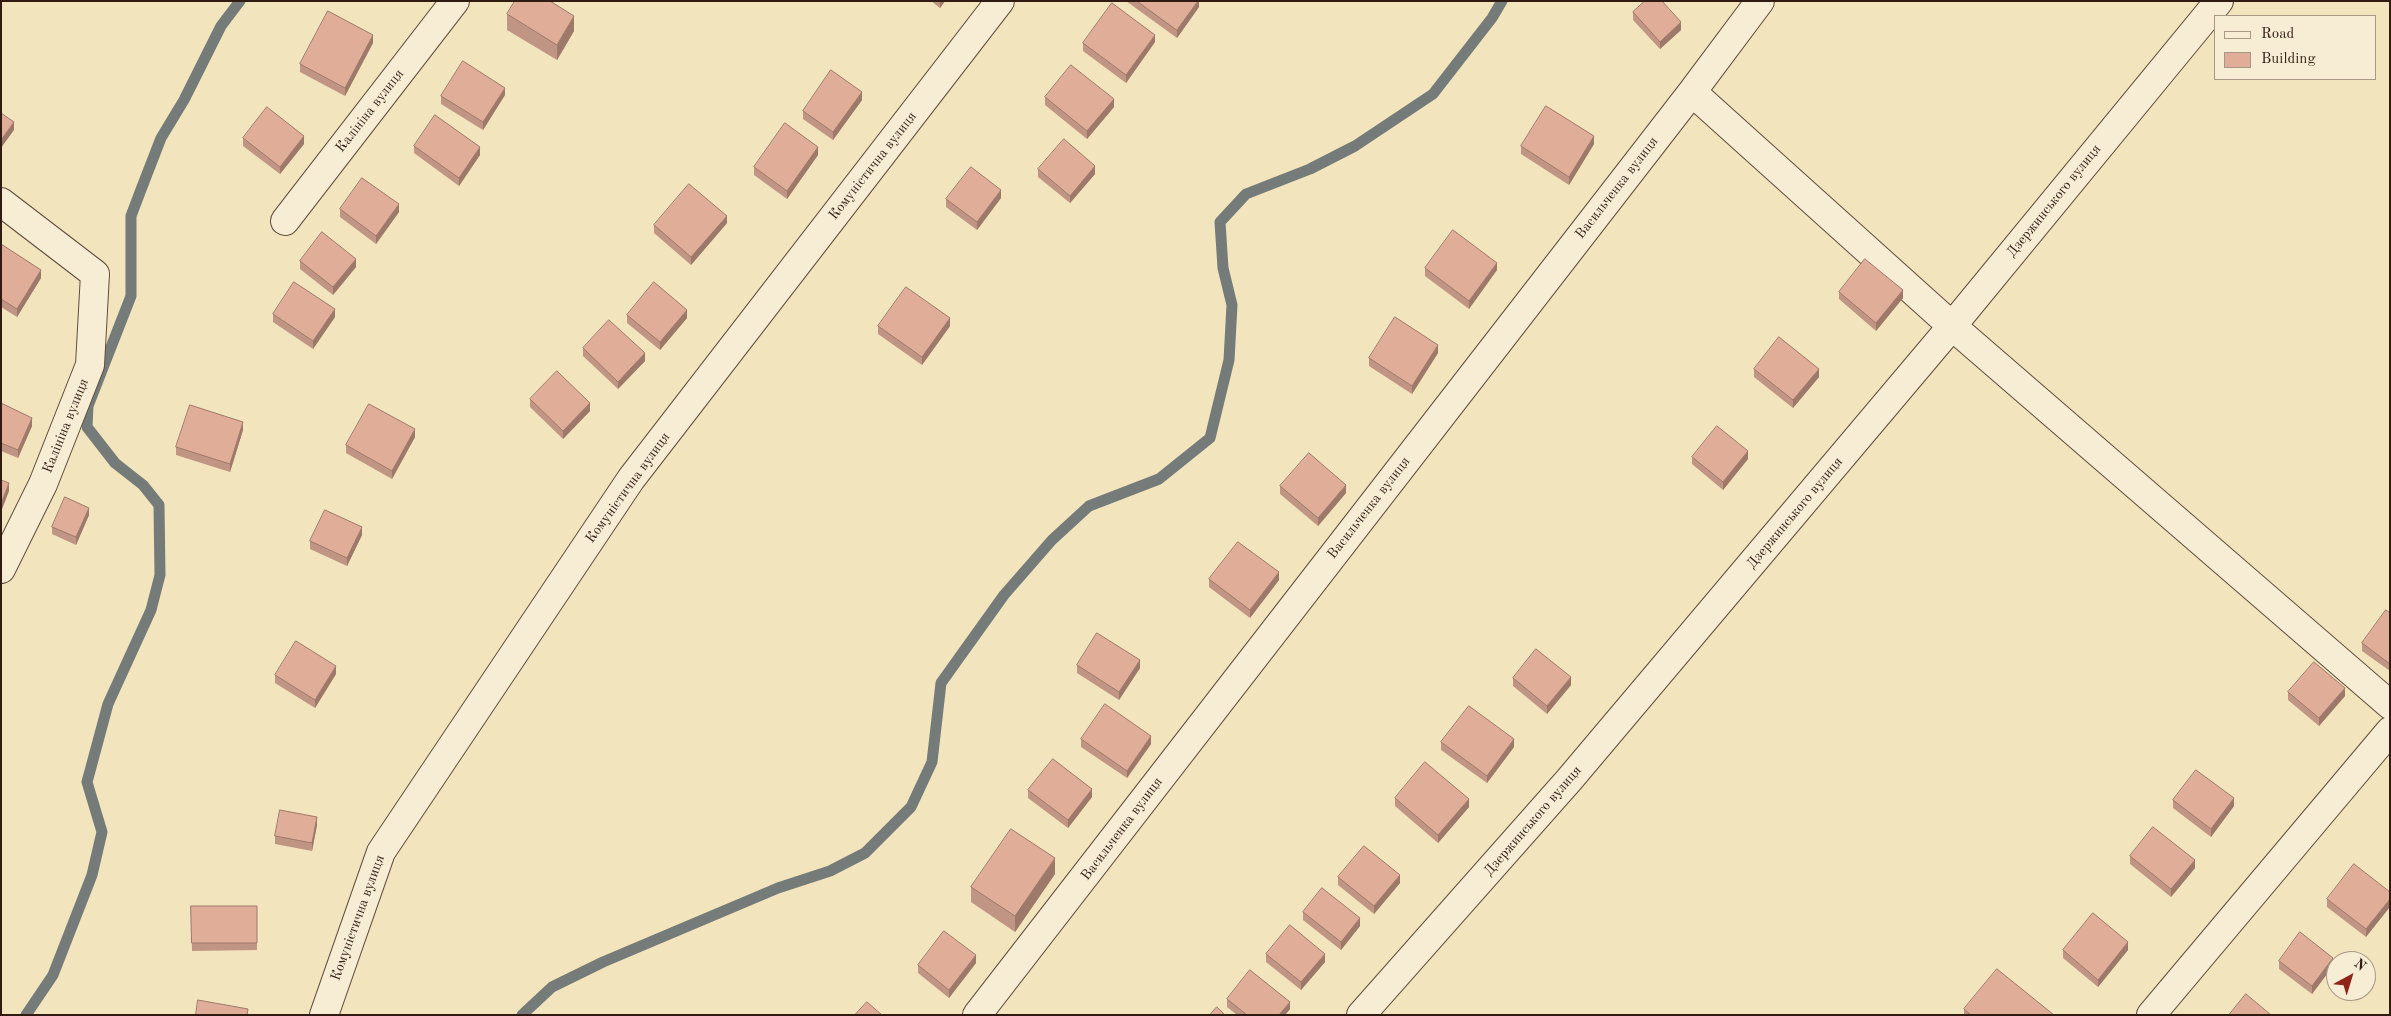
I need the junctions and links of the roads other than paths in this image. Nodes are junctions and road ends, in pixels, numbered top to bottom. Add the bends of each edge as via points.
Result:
1 (455, 1) edge
2 (1000, 1) edge
3 (1760, 1) edge
4 (2218, 1) edge
5 (1692, 92) junction
6 (1, 202) edge
7 (286, 221) dead end
8 (1952, 326) junction
9 (1, 569) edge
10 (2390, 705) edge
11 (2390, 731) edge
12 (324, 1015) edge
13 (977, 1015) edge
14 (1360, 1015) edge
15 (2151, 1015) edge

1 - 7 street, Калініна вулиця
2 - 12 street, Комуністична вулиця via 631,479 380,852
3 - 5 street, Васильченка вулиця
4 - 8 street, Дзержинського вулиця
5 - 8 street
5 - 13 street, Васильченка вулиця
6 - 9 street, Калініна вулиця via 96,274 90,365 43,484
8 - 10 street
8 - 14 street, Дзержинського вулиця via 1569,780
11 - 15 street

